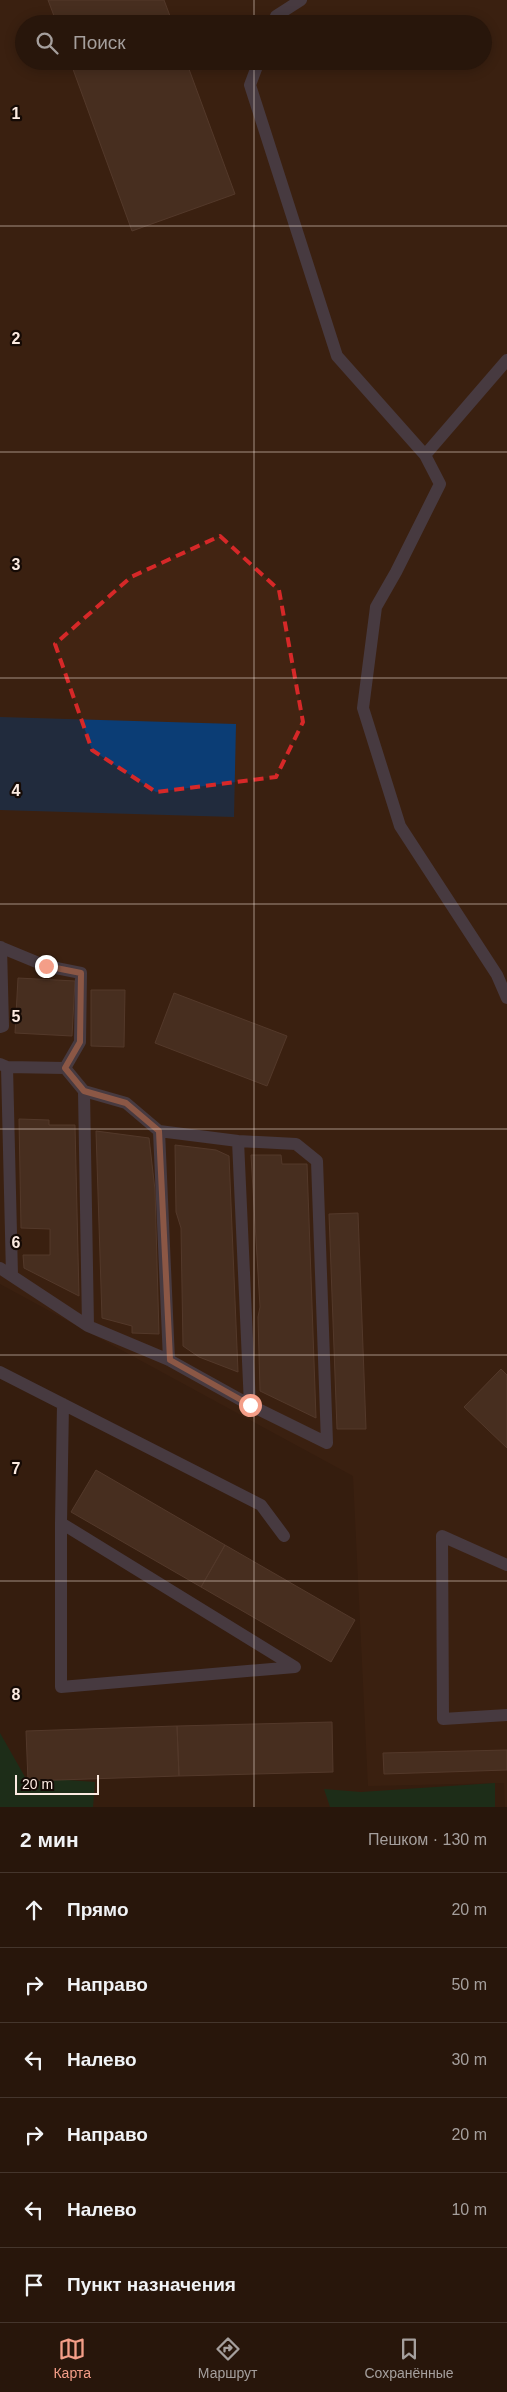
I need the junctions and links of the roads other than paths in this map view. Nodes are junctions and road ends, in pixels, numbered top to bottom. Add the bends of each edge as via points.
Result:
1 (301, 0) edge
2 (278, 15) edge
3 (256, 70) edge
4 (507, 360) edge
5 (425, 455) junction
6 (0, 947) edge
7 (507, 998) edge
8 (0, 1027) edge
9 (4, 1065) edge
10 (65, 1068) junction
11 (84, 1091) junction
12 (159, 1131) junction
13 (238, 1140) junction
14 (0, 1268) edge
15 (12, 1275) junction
16 (88, 1326) junction
17 (170, 1360) junction
18 (0, 1372) edge
19 (63, 1404) junction
20 (250, 1405) junction
21 (61, 1523) junction
22 (284, 1536) dead end
23 (507, 1565) edge
24 (507, 1715) edge

1 - 2 lane
3 - 5 lane via 250,85 337,356
4 - 5 lane
5 - 7 lane via 440,484 376,608 363,708 400,826 497,975
6 - 8 lane via 3,1026
6 - 10 lane via 46,966 81,973 80,1042
9 - 10 lane
9 - 15 lane
10 - 11 lane
11 - 12 lane via 126,1103
11 - 16 lane
12 - 13 lane
12 - 17 lane
13 - 20 lane
13 - 20 lane via 296,1144 317,1161 327,1443
14 - 15 lane
15 - 16 lane
16 - 17 lane
17 - 20 lane
18 - 19 lane
19 - 21 lane
19 - 22 lane via 261,1505
21 - 21 lane via 245,1636 295,1667 61,1687
23 - 24 lane via 442,1536 443,1719

